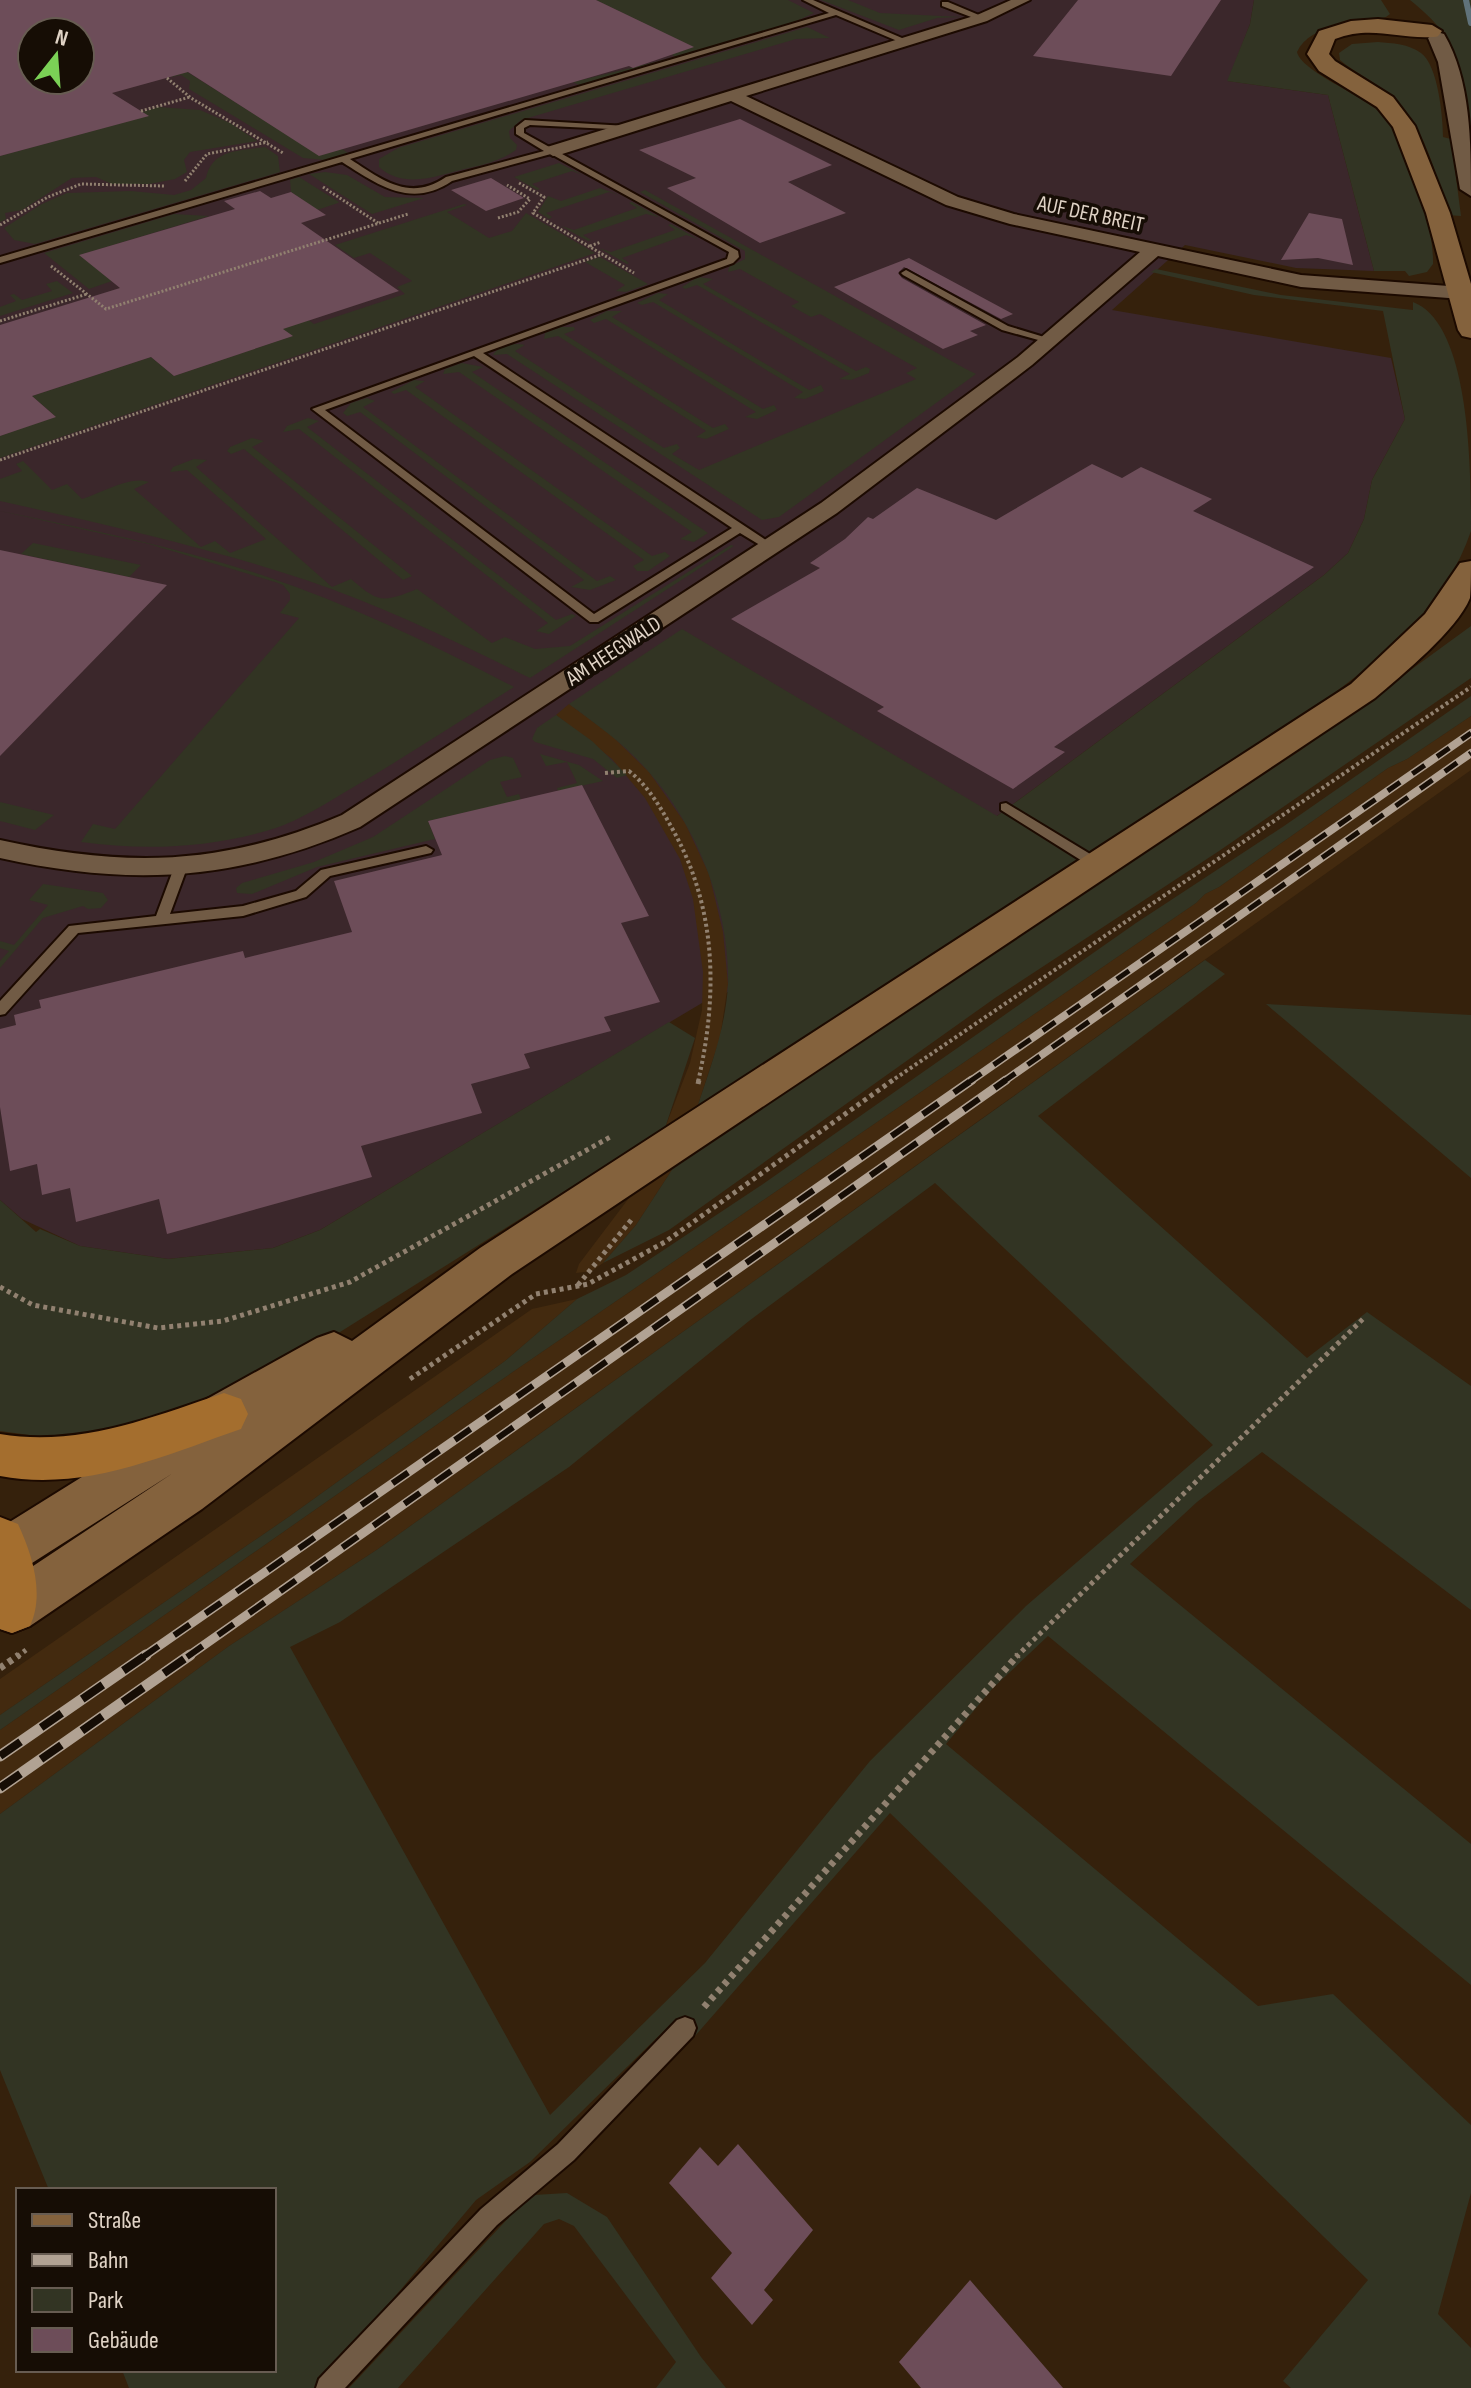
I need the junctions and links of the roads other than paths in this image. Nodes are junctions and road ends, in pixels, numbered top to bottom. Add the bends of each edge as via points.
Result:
1 (807, 0) edge
2 (1023, 0) edge
3 (945, 4) dead end
4 (836, 13) junction
5 (982, 18) junction
6 (1373, 25) junction
7 (1434, 34) junction
8 (905, 41) junction
9 (1322, 43) junction
10 (733, 96) junction
11 (627, 128) junction
12 (553, 151) junction
13 (343, 159) junction
14 (1471, 189) edge
15 (1153, 251) junction
16 (0, 260) edge
17 (906, 273) dead end
18 (1462, 293) junction
19 (1471, 330) edge
20 (1049, 340) junction
21 (475, 352) junction
22 (739, 529) junction
23 (772, 548) junction
24 (1471, 570) edge
25 (1006, 807) dead end
26 (0, 849) edge
27 (426, 850) dead end
28 (1100, 866) junction
29 (180, 868) junction
30 (161, 920) junction
31 (0, 1010) edge
32 (496, 1261) junction
33 (224, 1414) junction
34 (0, 1455) edge
35 (9, 1582) edge
36 (685, 2028) road end
37 (328, 2388) edge

1 - 4 lane
2 - 5 street
3 - 5 lane
4 - 8 lane
4 - 13 lane
5 - 8 street
6 - 7 main road
6 - 7 main road via 1392,19 1406,5
6 - 9 main road via 1336,30
7 - 9 main road
7 - 14 street via 1448,62
8 - 10 street
9 - 18 main road via 1318,54 1327,66 1385,102 1404,126
10 - 11 street
10 - 15 street, AUF DER BREIT via 952,201
11 - 12 street
11 - 12 lane via 528,122 520,127 529,142
12 - 13 lane via 458,185 421,191 392,189
12 - 21 lane via 733,251 734,257
13 - 16 lane
15 - 18 street, AUF DER BREIT via 1301,281
15 - 20 street, AM HEEGWALD
17 - 20 lane via 1005,328
18 - 19 main road
20 - 23 street, AM HEEGWALD via 899,458
21 - 22 lane
21 - 22 lane via 317,409 594,619
22 - 23 lane
23 - 29 street, AM HEEGWALD via 351,821 264,854
24 - 28 main road via 1411,650 1363,691
25 - 28 lane
26 - 29 street, AM HEEGWALD via 97,867
27 - 30 lane via 326,873 301,894 243,911
28 - 32 main road
29 - 30 lane
30 - 31 lane via 74,929
32 - 33 main road
32 - 35 main road via 184,1493
33 - 34 highway via 98,1453 58,1460
33 - 35 main road
36 - 37 lane via 566,2152 489,2217

